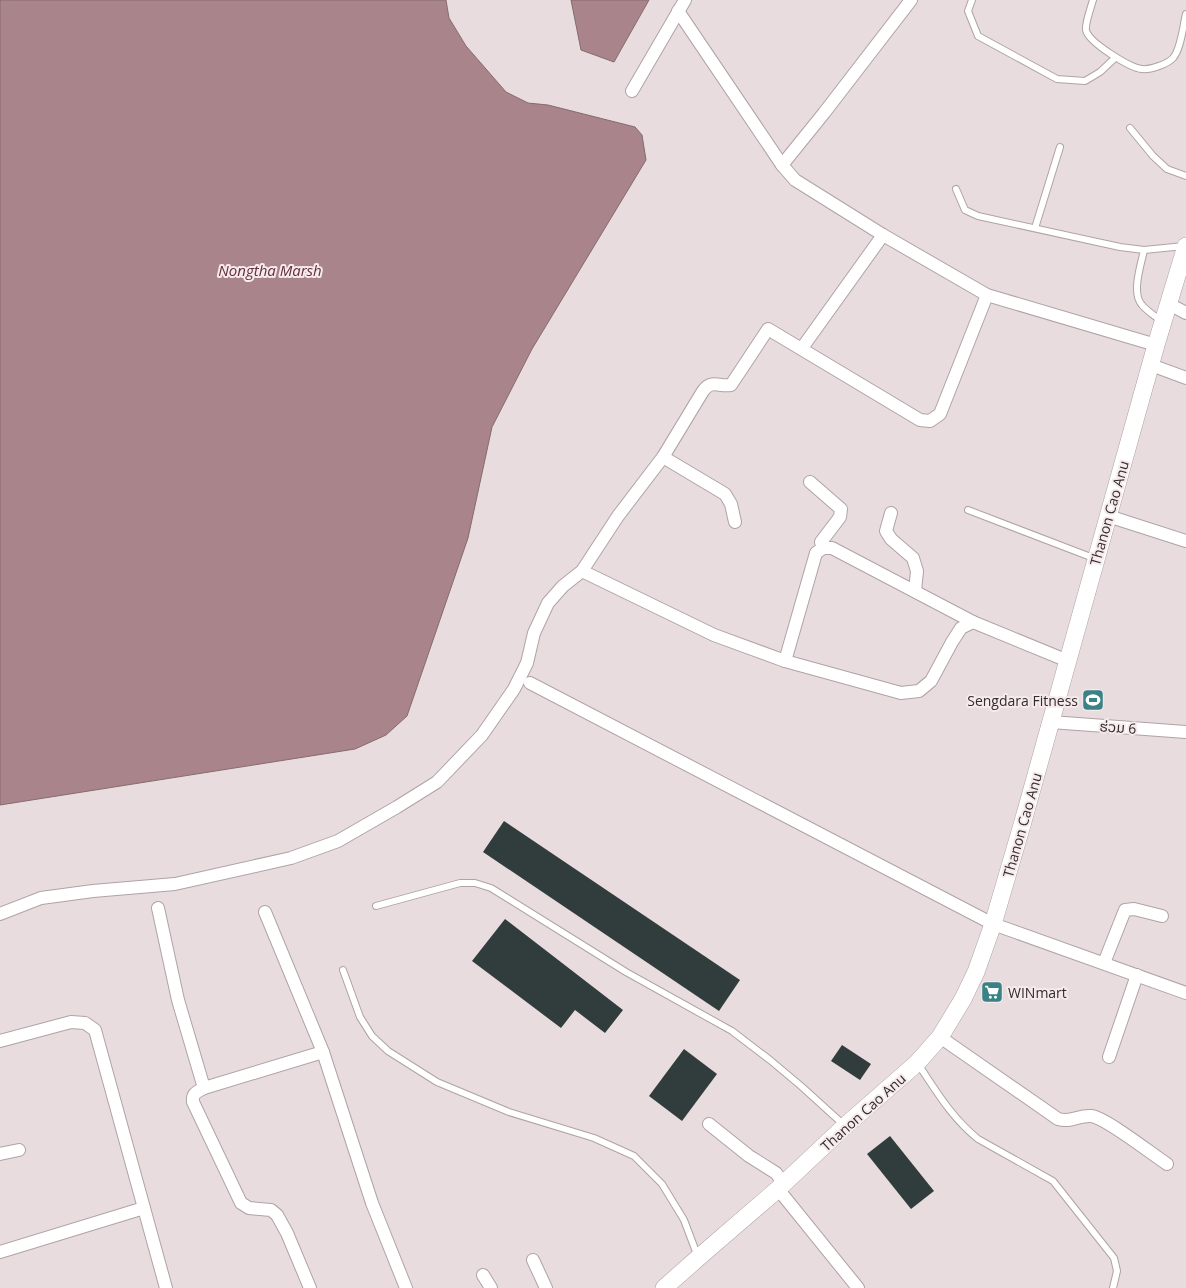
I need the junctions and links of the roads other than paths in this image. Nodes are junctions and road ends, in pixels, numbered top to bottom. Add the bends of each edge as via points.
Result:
1 (684, 0) edge
2 (911, 0) edge
3 (972, 0) edge
4 (1093, 0) edge
5 (678, 11) junction
6 (1186, 14) edge
7 (1114, 58) junction
8 (632, 91) dead end
9 (1130, 128) dead end
10 (1060, 147) dead end
11 (782, 164) junction
12 (1186, 176) edge
13 (956, 189) dead end
14 (1035, 228) junction
15 (883, 235) junction
16 (1186, 246) edge
17 (1144, 250) junction
18 (987, 295) junction
19 (1169, 304) junction
20 (1186, 313) edge
21 (1163, 323) junction
22 (1156, 345) junction
23 (802, 348) junction
24 (1151, 365) junction
25 (1186, 378) edge
26 (663, 457) junction
27 (810, 482) dead end
28 (968, 510) dead end
29 (891, 513) dead end
30 (1108, 516) junction
31 (735, 522) dead end
32 (1186, 541) edge
33 (823, 548) junction
34 (1096, 559) junction
35 (582, 571) junction
36 (915, 591) junction
37 (973, 622) junction
38 (785, 661) junction
39 (1068, 661) junction
40 (530, 683) dead end
41 (1051, 722) junction
42 (1186, 732) edge
43 (376, 906) dead end
44 (158, 908) dead end
45 (265, 912) dead end
46 (0, 914) edge
47 (1162, 916) dead end
48 (993, 924) junction
49 (1104, 963) junction
50 (343, 970) dead end
51 (1137, 975) junction
52 (1186, 993) edge
53 (940, 1037) junction
54 (0, 1041) edge
55 (323, 1052) junction
56 (1109, 1057) dead end
57 (917, 1063) junction
58 (204, 1088) junction
59 (709, 1124) dead end
60 (845, 1126) junction
61 (19, 1150) dead end
62 (0, 1154) edge
63 (1167, 1164) dead end
64 (781, 1187) junction
65 (144, 1208) junction
66 (0, 1252) edge
67 (698, 1258) junction
68 (532, 1260) dead end
69 (483, 1275) dead end
70 (671, 1286) edge
71 (166, 1288) edge
72 (310, 1288) edge
73 (406, 1288) edge
74 (491, 1288) edge
75 (546, 1288) edge
76 (858, 1288) edge
77 (1113, 1288) edge

1 - 5 street
2 - 11 street
3 - 7 lane via 968,11 978,36 1057,79 1085,80 1100,72
4 - 7 lane via 1086,29 1088,36
5 - 8 street
5 - 11 street
6 - 7 lane via 1177,52 1172,59 1145,70
9 - 12 lane via 1153,156 1168,169
10 - 14 lane
11 - 15 street via 795,180
13 - 14 lane via 965,210 978,216
14 - 17 lane
15 - 18 street
15 - 23 street
16 - 17 lane
16 - 19 street, Thanon Cao Anu
17 - 21 lane via 1136,290 1137,298
18 - 22 street
18 - 23 street via 940,414 930,421 920,420
19 - 20 street
19 - 21 street, Thanon Cao Anu
21 - 22 street, Thanon Cao Anu
22 - 24 street, Thanon Cao Anu
23 - 26 street via 768,329 731,385 707,385
24 - 25 street
24 - 30 street, Thanon Cao Anu
26 - 31 street via 725,494 731,504
26 - 35 street via 618,516
27 - 33 street via 841,510 840,516 822,542
28 - 34 lane
29 - 36 street via 886,531 891,539 913,558 917,571
30 - 32 street
30 - 34 street, Thanon Cao Anu
33 - 36 street via 832,548
33 - 38 street via 816,553
34 - 39 street, Thanon Cao Anu
35 - 38 street via 714,635
35 - 46 street via 563,586 548,603 534,633 527,663 514,689 482,735 437,782 397,807 338,840 291,858 175,884 41,898
36 - 37 street
37 - 38 street via 962,628 931,681 920,691 901,693
37 - 39 street
39 - 41 street, Thanon Cao Anu
40 - 48 street
41 - 42 street, ຮ່ວມ 6
41 - 48 street, Thanon Cao Anu
43 - 60 lane via 460,883 476,883 490,888 626,972 732,1031 775,1064
44 - 58 street via 178,1000
45 - 55 street
47 - 49 street via 1134,909 1125,910
48 - 49 street
48 - 53 street, Thanon Cao Anu via 970,985
49 - 51 street
50 - 67 lane via 360,1017 372,1036 388,1051 437,1082 509,1112 594,1138 634,1156 662,1184 684,1220
51 - 52 street
51 - 56 street
53 - 57 street, Thanon Cao Anu
53 - 63 street via 1058,1119 1066,1121 1092,1116 1106,1122
54 - 65 street via 71,1022 85,1023 95,1030
55 - 58 street
55 - 73 street via 372,1203
57 - 60 street, Thanon Cao Anu
57 - 77 lane via 951,1113 970,1133 1053,1181 1114,1258 1117,1271
58 - 72 street via 194,1093 193,1102 241,1203 249,1208 271,1210 278,1215
59 - 64 street via 776,1174
60 - 64 street, Thanon Cao Anu
61 - 62 street
64 - 67 street, Thanon Cao Anu
64 - 76 street
65 - 66 street
65 - 71 street
67 - 70 street, Thanon Cao Anu
68 - 75 street
69 - 74 street

